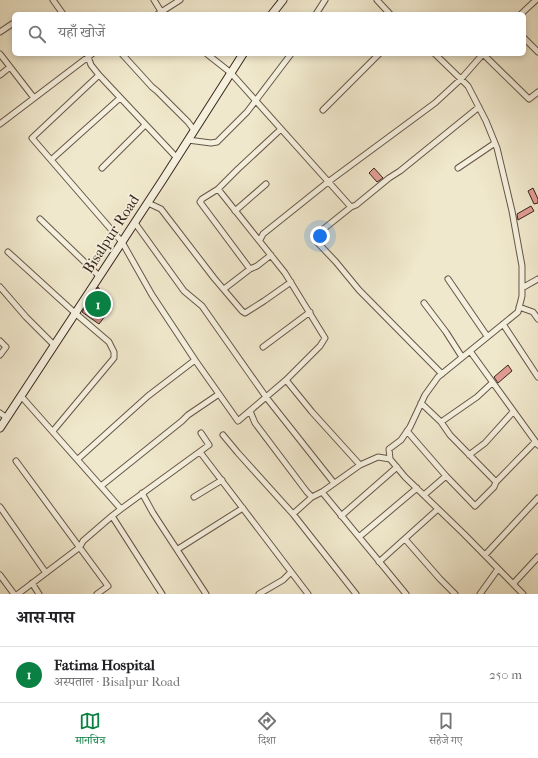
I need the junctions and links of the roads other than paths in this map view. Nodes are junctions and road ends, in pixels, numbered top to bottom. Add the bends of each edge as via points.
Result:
1 (53, 0) edge
2 (154, 0) edge
3 (180, 0) edge
4 (283, 0) edge
5 (325, 0) edge
6 (377, 0) edge
7 (536, 0) edge
8 (62, 12) edge
9 (160, 12) edge
10 (162, 12) edge
11 (274, 12) edge
12 (317, 12) edge
13 (388, 12) edge
14 (524, 12) edge
15 (12, 24) dead end
16 (0, 32) edge
17 (526, 40) edge
18 (538, 52) edge
19 (0, 54) edge
20 (88, 56) edge
21 (89, 56) edge
22 (124, 56) edge
23 (210, 56) edge
24 (242, 56) edge
25 (289, 56) edge
26 (377, 56) edge
27 (437, 56) edge
28 (481, 56) edge
29 (485, 56) edge
30 (10, 67) junction
31 (231, 73) junction
32 (0, 75) edge
33 (99, 75) junction
34 (461, 79) junction
35 (538, 92) edge
36 (34, 98) junction
37 (120, 98) junction
38 (256, 100) junction
39 (479, 107) junction
40 (323, 110) dead end
41 (0, 124) edge
42 (145, 125) junction
43 (281, 129) junction
44 (194, 130) junction
45 (188, 140) junction
46 (495, 143) junction
47 (177, 158) junction
48 (50, 160) junction
49 (102, 168) dead end
50 (458, 168) dead end
51 (328, 182) junction
52 (266, 184) dead end
53 (218, 189) junction
54 (148, 203) junction
55 (351, 207) junction
56 (235, 211) junction
57 (40, 219) dead end
58 (135, 223) junction
59 (260, 240) junction
60 (122, 242) junction
61 (8, 252) dead end
62 (271, 255) junction
63 (250, 269) junction
64 (99, 276) junction
65 (448, 279) dead end
66 (538, 279) edge
67 (291, 282) junction
68 (0, 288) edge
69 (522, 288) junction
70 (224, 289) junction
71 (424, 302) dead end
72 (520, 307) junction
73 (310, 312) junction
74 (75, 313) junction
75 (538, 319) edge
76 (502, 324) junction
77 (488, 336) junction
78 (0, 341) edge
79 (54, 345) junction
80 (263, 346) dead end
81 (470, 351) junction
82 (0, 355) edge
83 (462, 357) junction
84 (195, 360) junction
85 (442, 374) junction
86 (538, 377) edge
87 (286, 380) junction
88 (492, 383) junction
89 (219, 394) junction
90 (21, 396) junction
91 (266, 397) junction
92 (421, 403) junction
93 (250, 411) junction
94 (514, 412) junction
95 (0, 413) edge
96 (7, 418) junction
97 (441, 422) junction
98 (0, 428) edge
99 (407, 431) junction
100 (53, 432) junction
101 (201, 433) dead end
102 (223, 435) dead end
103 (537, 444) edge
104 (200, 452) junction
105 (469, 455) junction
106 (390, 459) junction
107 (78, 460) junction
108 (16, 461) dead end
109 (360, 465) junction
110 (397, 467) junction
111 (446, 476) junction
112 (222, 480) junction
113 (496, 482) junction
114 (334, 483) junction
115 (101, 486) junction
116 (417, 488) junction
117 (322, 492) junction
118 (142, 493) junction
119 (424, 495) junction
120 (194, 496) dead end
121 (312, 497) junction
122 (538, 498) edge
123 (0, 507) edge
124 (243, 508) junction
125 (121, 509) junction
126 (438, 509) junction
127 (294, 514) junction
128 (112, 516) junction
129 (342, 516) junction
130 (359, 537) junction
131 (405, 540) junction
132 (80, 547) junction
133 (178, 549) junction
134 (485, 555) junction
135 (538, 557) edge
136 (380, 562) junction
137 (498, 569) junction
138 (291, 572) junction
139 (46, 573) junction
140 (0, 575) edge
141 (32, 583) junction
142 (513, 584) junction
143 (14, 594) edge
144 (18, 594) edge
145 (39, 594) edge
146 (97, 594) edge
147 (162, 594) edge
148 (206, 594) edge
149 (259, 594) edge
150 (308, 594) edge
151 (356, 594) edge
152 (406, 594) edge
153 (455, 594) edge
154 (480, 594) edge
155 (523, 594) edge

1 - 8 street
2 - 9 street
3 - 10 street
4 - 11 main road
5 - 12 street
6 - 13 street
7 - 14 street
15 - 16 street
17 - 18 street
19 - 30 street
20 - 36 street
21 - 33 street via 91,65
22 - 44 street
23 - 31 street
24 - 31 main road, Bisalpur Road
25 - 38 street
26 - 40 street
27 - 34 street
28 - 34 street
29 - 35 street via 529,100
30 - 32 street
30 - 36 street
31 - 38 street
31 - 44 main road, Bisalpur Road
33 - 37 street
33 - 48 street via 32,138
34 - 39 street via 468,86
34 - 51 street via 435,103
36 - 41 street
37 - 42 street
37 - 48 street
38 - 43 street
38 - 45 street via 217,142
39 - 46 street
39 - 55 street
42 - 47 street
42 - 49 street
43 - 51 street
43 - 53 street
44 - 45 main road, Bisalpur Road
45 - 47 main road, Bisalpur Road
46 - 50 street
46 - 69 street via 512,211 522,266
47 - 54 main road, Bisalpur Road
48 - 60 street
51 - 55 street
51 - 59 street via 263,234
52 - 56 street
53 - 56 street
53 - 63 street via 200,202
54 - 58 main road, Bisalpur Road
54 - 70 street via 161,209
55 - 85 street via 320,231 317,242 359,290
56 - 59 street
57 - 64 street
58 - 60 main road, Bisalpur Road
58 - 91 street via 184,291 202,306
59 - 62 street
60 - 64 main road, Bisalpur Road
60 - 84 street via 152,295
61 - 74 street
62 - 63 street
62 - 67 street
63 - 70 street
64 - 74 main road, Bisalpur Road
65 - 77 street
66 - 69 street
67 - 70 street via 245,313 238,309
67 - 73 street
68 - 79 street
69 - 72 street
71 - 83 street
72 - 75 street via 533,312
72 - 76 street via 518,312
73 - 80 street
73 - 87 street via 325,338
74 - 79 main road, Bisalpur Road
74 - 100 street via 109,342 114,358
76 - 77 street
76 - 86 street
77 - 81 street
78 - 82 street via 6,347
79 - 90 main road, Bisalpur Road
81 - 83 street
81 - 88 street
83 - 85 street
84 - 89 street
84 - 107 street via 148,396
85 - 92 street via 424,395
87 - 91 street
87 - 109 street
88 - 94 street
88 - 97 street via 477,397
89 - 93 street via 238,421
89 - 115 street via 188,415
90 - 96 main road, Bisalpur Road
90 - 100 street
91 - 93 street
91 - 114 street
92 - 97 street
92 - 99 street
93 - 121 street via 255,423
94 - 103 street
94 - 105 street via 485,443
95 - 96 street
96 - 98 main road, Bisalpur Road
97 - 105 street
99 - 106 street via 401,440 389,449
99 - 111 street
100 - 107 street
101 - 104 street via 209,445
102 - 127 street
103 - 113 street
104 - 112 street
104 - 118 street
105 - 113 street
106 - 109 street via 378,457
106 - 110 street
107 - 115 street
108 - 132 street
109 - 114 street
110 - 116 street
110 - 129 street
111 - 113 street via 475,506
111 - 119 street
112 - 120 street
112 - 124 street
114 - 117 street
115 - 125 street
116 - 119 street
116 - 130 street
117 - 121 street
117 - 129 street
118 - 125 street
118 - 133 street
119 - 126 street
121 - 127 street
122 - 134 street
123 - 139 street
124 - 133 street
124 - 138 street
125 - 128 street
126 - 131 street
126 - 134 street
127 - 151 street
128 - 132 street via 83,541
128 - 147 street
129 - 130 street
130 - 136 street
131 - 136 street
131 - 153 street
132 - 139 street
132 - 146 street via 108,586
133 - 148 street
134 - 137 street
135 - 142 street
136 - 152 street
137 - 142 street
137 - 154 street
138 - 149 street via 283,580
138 - 150 street
139 - 141 street
140 - 143 street
141 - 144 street
141 - 145 street
142 - 155 street

